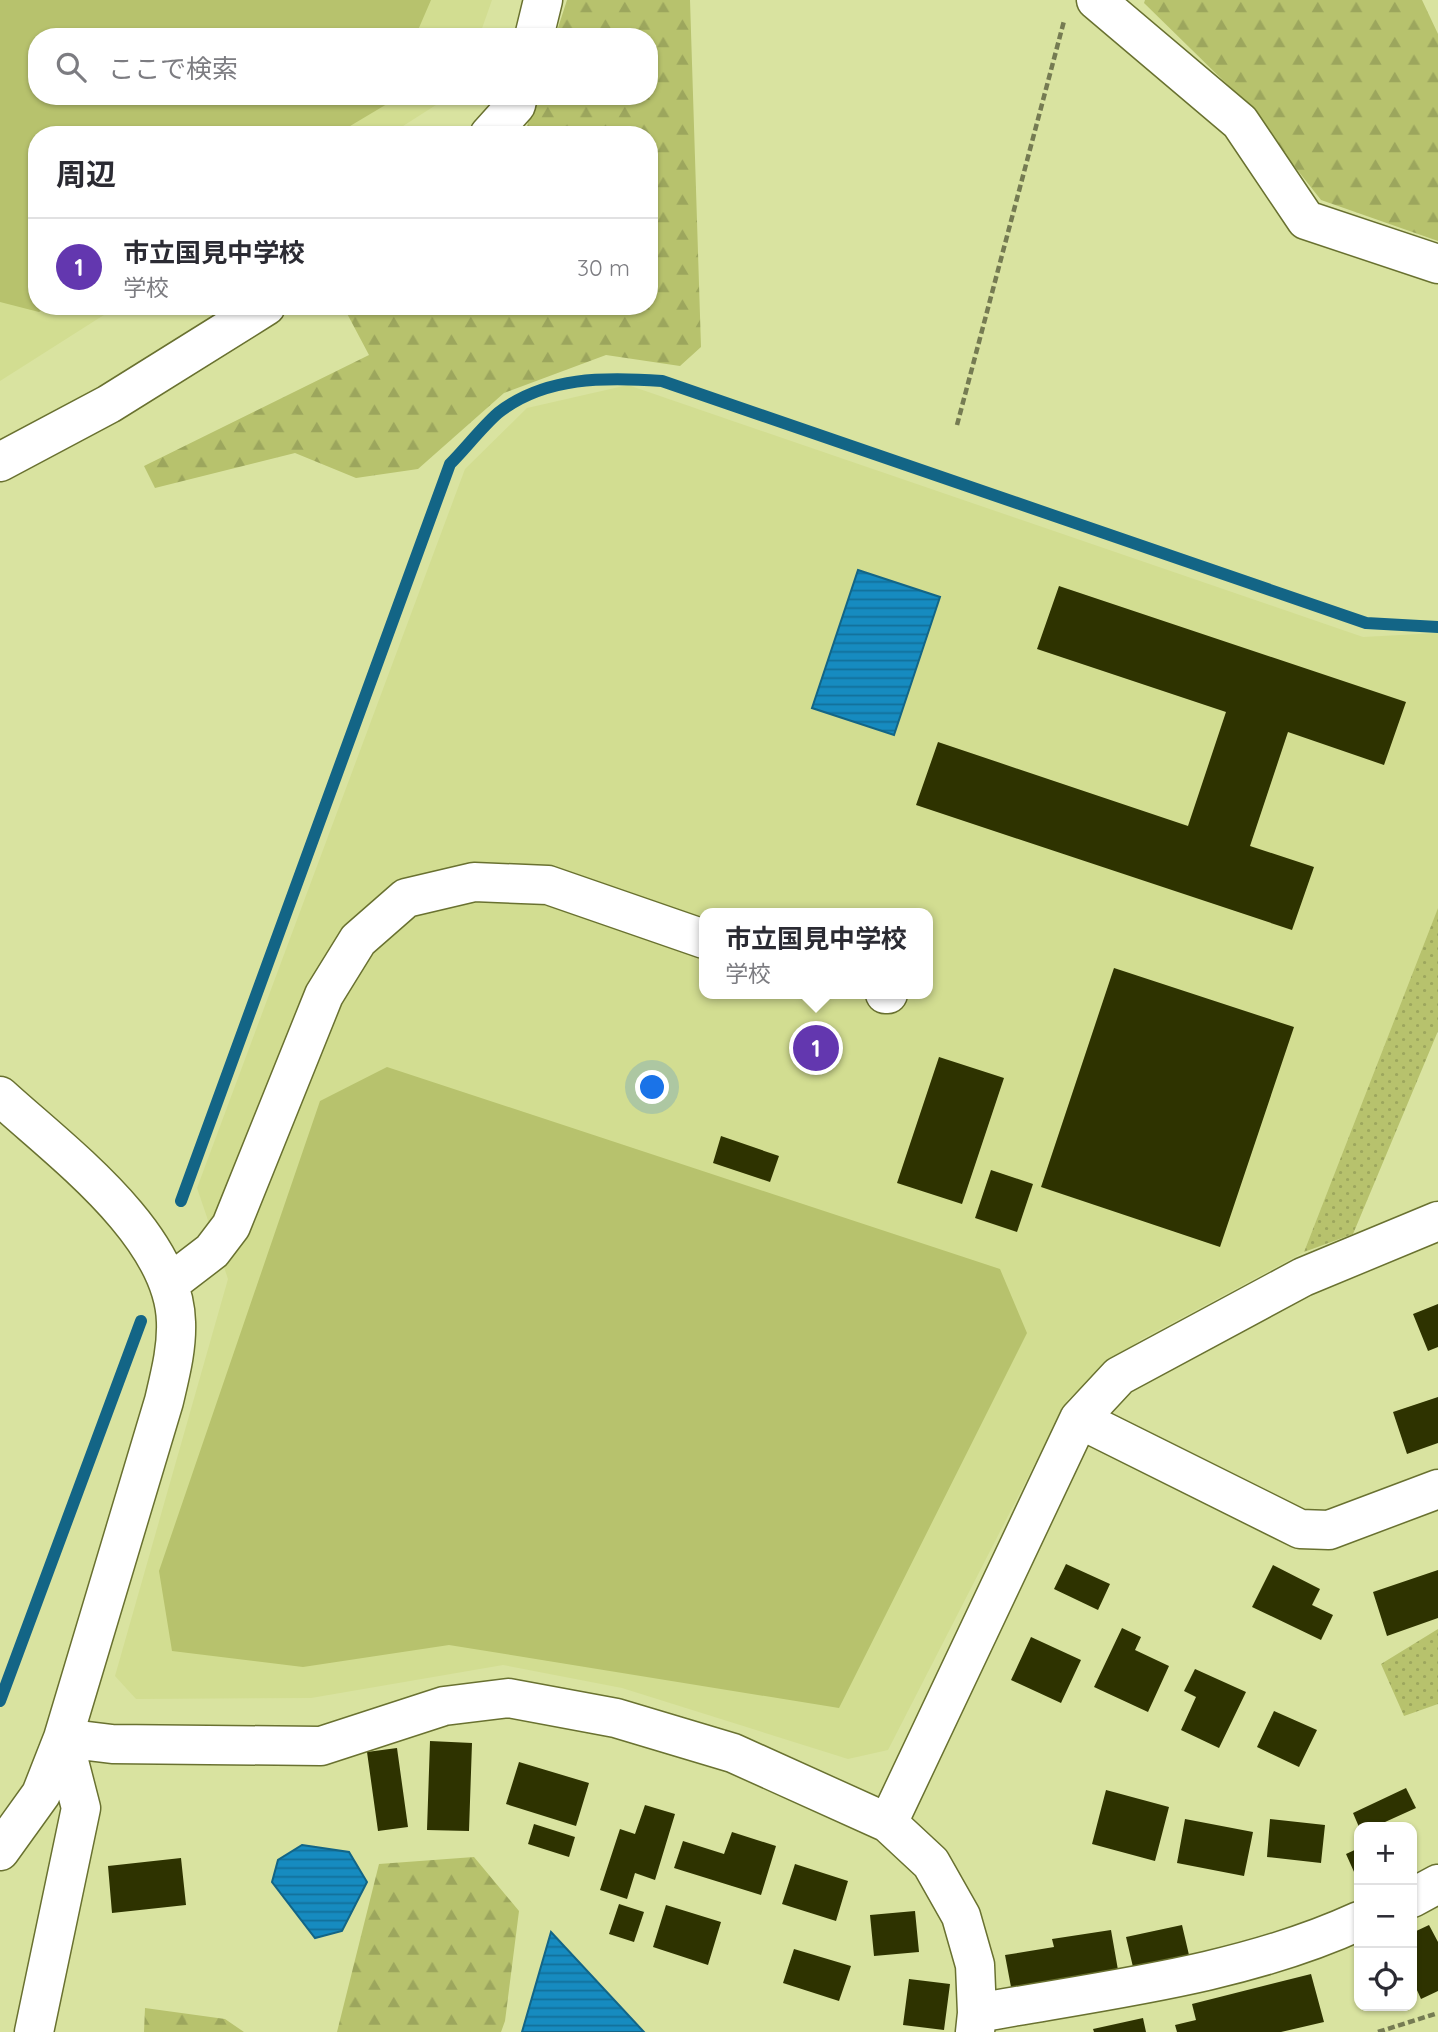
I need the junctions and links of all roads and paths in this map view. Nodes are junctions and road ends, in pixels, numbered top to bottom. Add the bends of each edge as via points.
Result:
1 (543, 0) edge
2 (1081, 7) edge
3 (536, 28) edge
4 (514, 105) edge
5 (498, 126) edge
6 (1438, 264) edge
7 (252, 315) edge
8 (957, 425) dead end
9 (0, 463) edge
10 (699, 937) edge
11 (0, 1096) edge
12 (1438, 1221) edge
13 (169, 1284) junction
14 (1079, 1419) junction
15 (1438, 1489) edge
16 (64, 1738) junction
17 (888, 1823) junction
18 (0, 1851) edge
19 (1438, 1884) edge
20 (1417, 1895) edge
21 (1354, 1923) edge
22 (1438, 2013) edge
23 (976, 2022) edge
24 (34, 2032) edge
25 (1378, 2032) edge

1 - 3 street
2 - 6 street via 1240,122 1306,220
2 - 8 path
4 - 5 street
7 - 9 street via 109,404
10 - 13 street via 548,886 474,882 405,898 358,940 324,995 231,1226 212,1251
11 - 13 street via 110,1198 151,1249
12 - 14 street via 1303,1277 1119,1376
13 - 16 street via 177,1321 164,1401
14 - 15 street via 1300,1529 1329,1530
14 - 17 street
16 - 17 street via 112,1744 321,1745 444,1706 508,1698 616,1718 733,1753
16 - 18 street via 41,1794
16 - 24 street via 80,1808
17 - 23 street via 931,1863 961,1916 975,1965
19 - 20 street
21 - 23 street via 1322,1938 1188,1974
22 - 25 path

